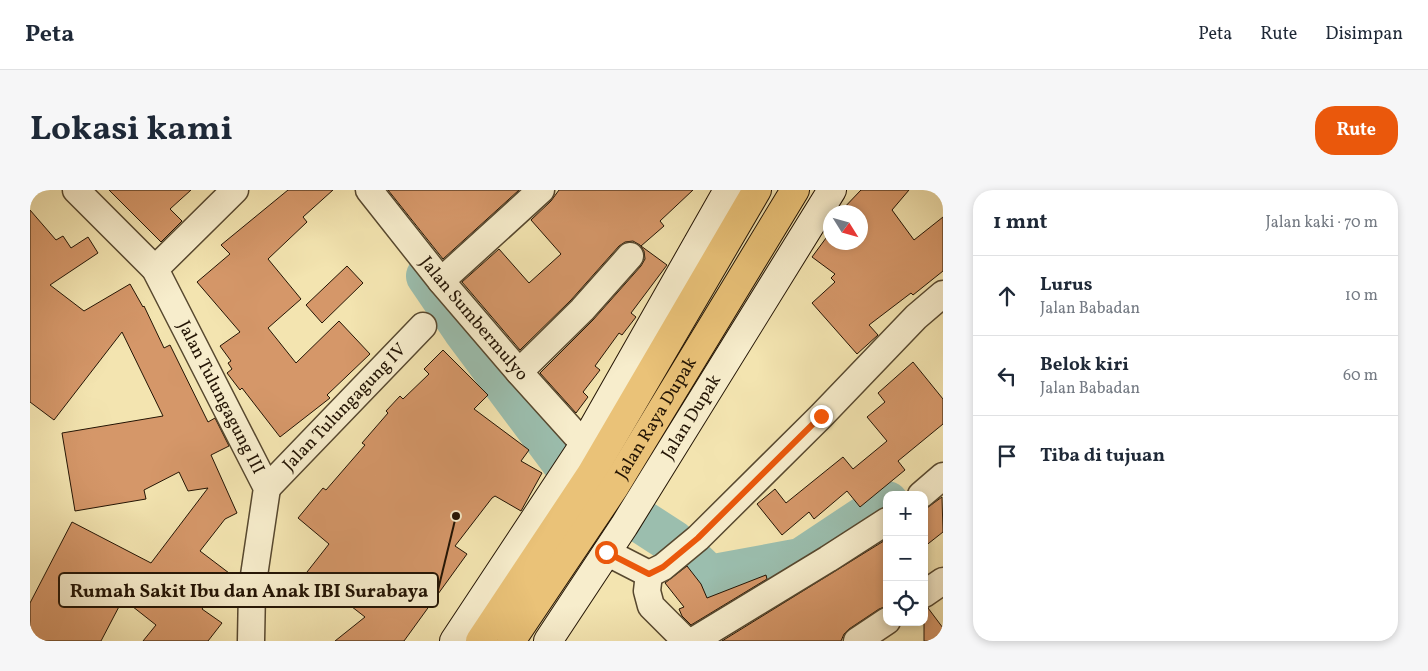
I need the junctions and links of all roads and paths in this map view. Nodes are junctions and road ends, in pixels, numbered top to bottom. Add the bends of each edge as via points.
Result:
1 (76, 190) edge
2 (235, 190) edge
3 (370, 190) edge
4 (541, 190) edge
5 (728, 190) edge
6 (757, 190) edge
7 (795, 190) edge
8 (832, 190) edge
9 (630, 256) dead end
10 (155, 269) junction
11 (442, 280) junction
12 (943, 294) edge
13 (423, 326) dead end
14 (519, 372) junction
15 (582, 446) junction
16 (943, 476) edge
17 (576, 484) junction
18 (267, 488) junction
19 (926, 491) edge
20 (618, 499) junction
21 (883, 524) edge
22 (606, 552) junction
23 (656, 571) junction
24 (943, 582) edge
25 (928, 591) edge
26 (883, 624) edge
27 (251, 641) edge
28 (454, 641) edge
29 (480, 641) edge
30 (512, 641) edge
31 (548, 641) edge
32 (686, 641) edge
33 (693, 641) edge
34 (858, 641) edge

1 - 10 street, Jalan Tulungagung III
2 - 10 street
3 - 11 street, Jalan Sumbermulyo
4 - 11 street
5 - 15 main road
6 - 17 main road, Jalan Raya Dupak
7 - 20 main road, Jalan Raya Dupak
8 - 20 main road, Jalan Dupak
9 - 14 street via 582,310
10 - 18 street, Jalan Tulungagung III
11 - 14 street, Jalan Sumbermulyo
12 - 23 street via 916,317 698,538
13 - 18 street, Jalan Tulungagung IV
14 - 15 street, Jalan Sumbermulyo
15 - 17 main road
16 - 19 street
17 - 28 main road
17 - 29 main road, Jalan Raya Dupak
18 - 27 street, Jalan Tulungagung III via 252,589
20 - 22 main road, Jalan Dupak via 624,526
20 - 30 main road, Jalan Raya Dupak
21 - 33 street
22 - 23 street
22 - 31 main road, Jalan Dupak
23 - 32 street via 647,591 651,606
24 - 25 street
26 - 34 street

